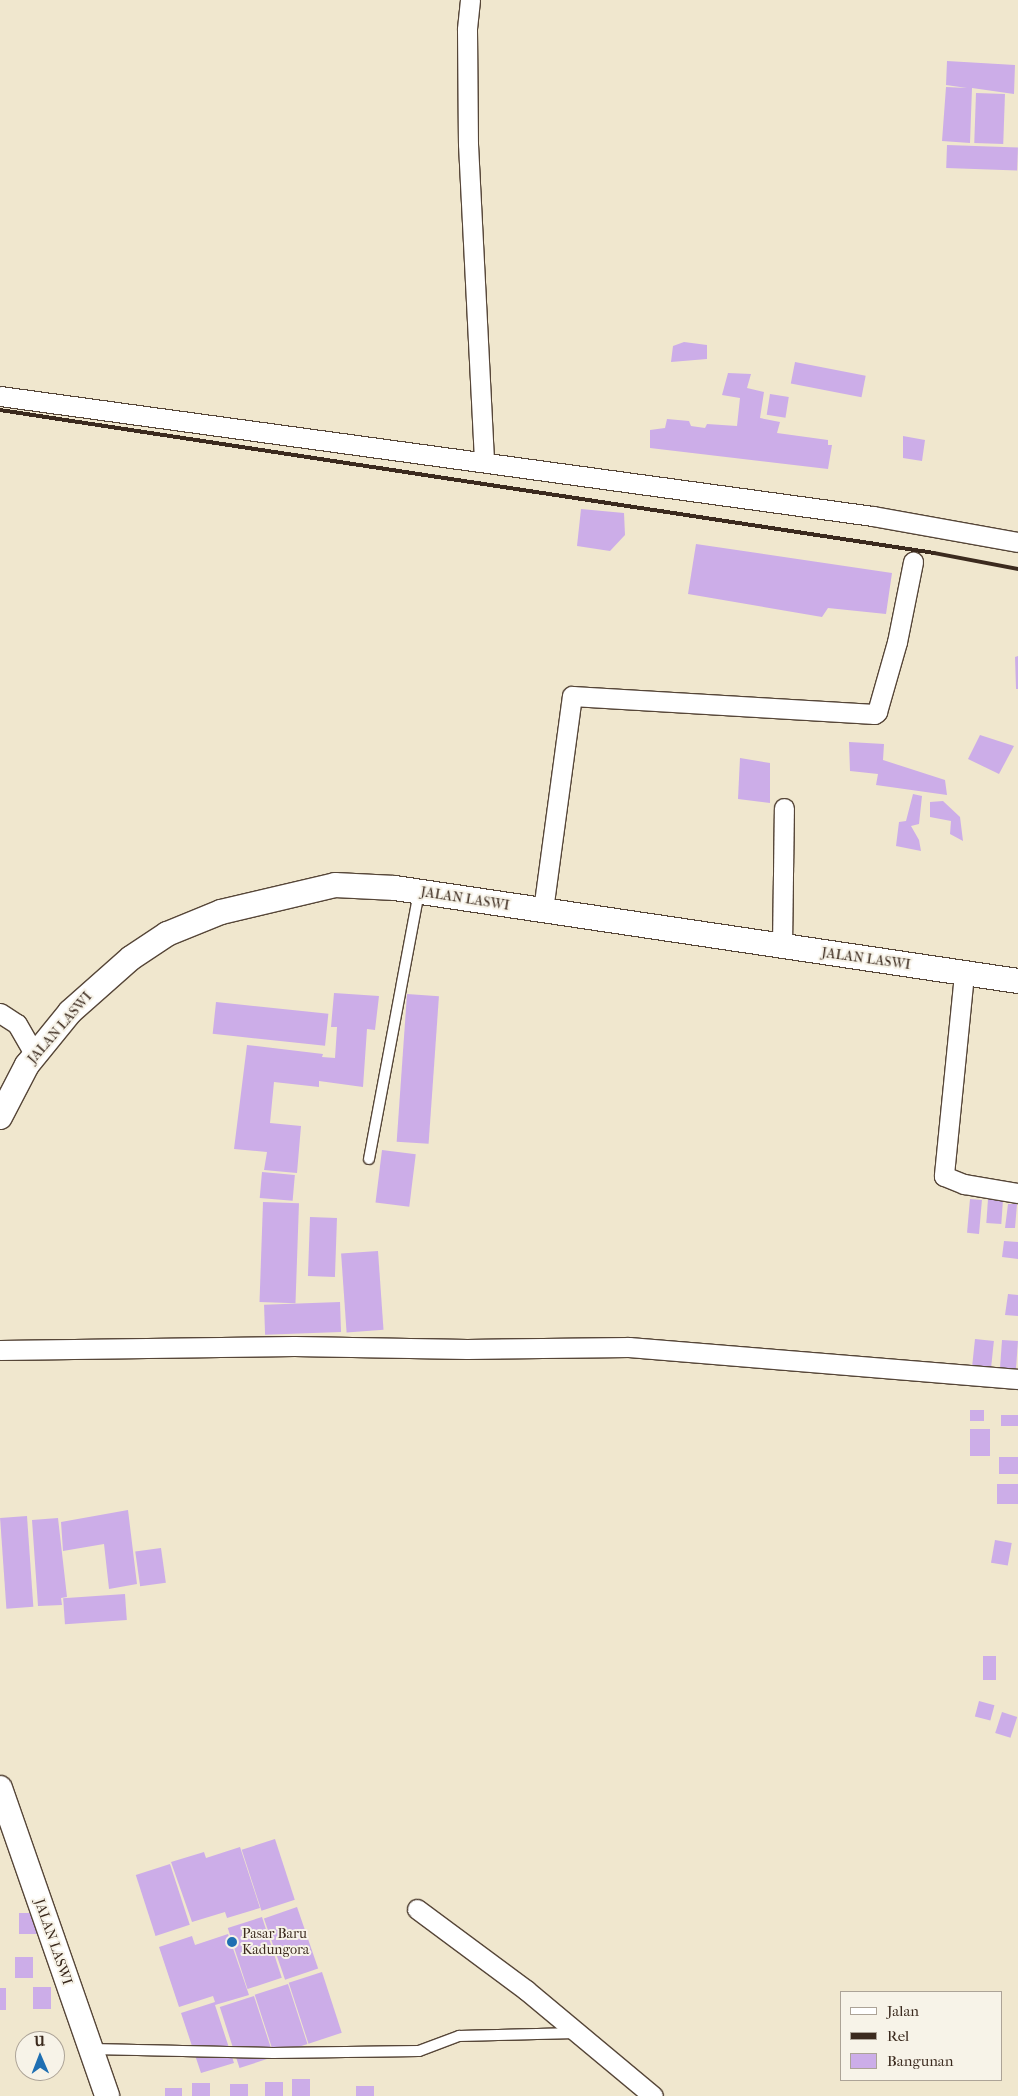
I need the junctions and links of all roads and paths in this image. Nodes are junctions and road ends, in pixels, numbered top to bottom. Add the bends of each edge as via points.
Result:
1 (470, 0) edge
2 (0, 396) edge
3 (484, 462) junction
4 (1018, 542) edge
5 (913, 562) dead end
6 (784, 808) dead end
7 (419, 892) junction
8 (543, 910) junction
9 (782, 946) junction
10 (964, 974) junction
11 (1018, 981) edge
12 (0, 1013) edge
13 (36, 1055) junction
14 (0, 1118) edge
15 (369, 1159) dead end
16 (1018, 1193) edge
17 (0, 1350) edge
18 (1018, 1379) edge
19 (0, 1788) edge
20 (417, 1909) dead end
21 (577, 2032) junction
22 (91, 2049) junction
23 (107, 2096) edge
24 (653, 2096) edge

1 - 3 street via 466,30 468,144
2 - 3 street
3 - 4 street via 873,516
5 - 8 street via 897,642 874,714 572,696
6 - 9 street
7 - 8 street, JALAN LASWI
7 - 13 street, JALAN LASWI via 335,885 221,912 167,934 99,984 70,1012
7 - 15 lane
8 - 9 street, JALAN LASWI
9 - 10 street, JALAN LASWI
10 - 11 street, JALAN LASWI
10 - 16 street via 944,1176 964,1184
12 - 13 street via 17,1024
13 - 14 street, JALAN LASWI via 17,1082
17 - 18 street via 294,1346 629,1347
19 - 22 street, JALAN LASWI
20 - 21 street
21 - 22 lane via 459,2036 419,2051 273,2053
21 - 24 street
22 - 23 street, JALAN LASWI

